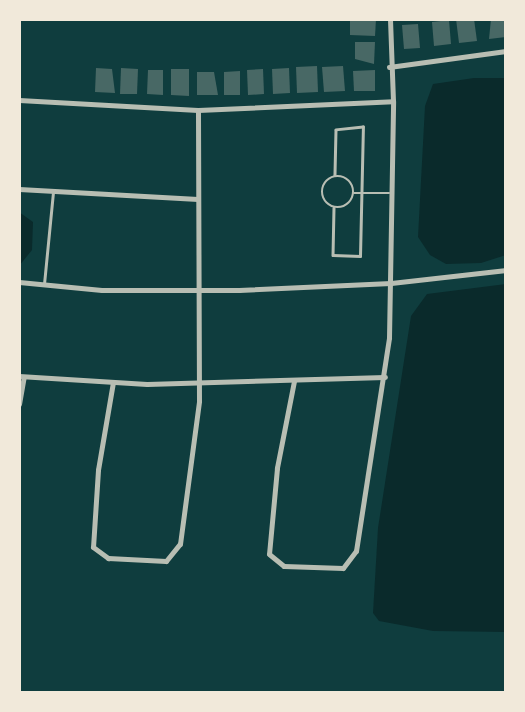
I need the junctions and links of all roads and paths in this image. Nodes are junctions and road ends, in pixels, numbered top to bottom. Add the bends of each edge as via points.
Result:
1 (390, 19) edge
2 (506, 51) edge
3 (389, 67) junction
4 (19, 100) edge
5 (393, 101) junction
6 (198, 110) junction
7 (335, 175) junction
8 (19, 189) edge
9 (393, 192) junction
10 (53, 193) junction
11 (353, 193) junction
12 (363, 193) junction
13 (198, 199) junction
14 (334, 208) junction
15 (506, 270) edge
16 (19, 282) edge
17 (391, 283) junction
18 (44, 285) junction
19 (198, 291) junction
20 (22, 376) edge
21 (384, 377) junction
22 (293, 381) junction
23 (113, 382) junction
24 (199, 383) junction
25 (19, 404) edge

1 - 3 street
2 - 3 street
3 - 5 street
4 - 6 street
5 - 6 street
5 - 9 street
6 - 13 street
7 - 11 lane via 349,181
7 - 12 lane via 336,130 363,127
7 - 14 lane via 324,183 326,204
8 - 10 street
9 - 12 lane
9 - 17 street
10 - 13 street
10 - 18 lane
11 - 12 lane
11 - 14 lane via 345,207
12 - 14 lane via 360,256 332,255
13 - 19 street
15 - 17 street
16 - 18 street
17 - 19 street
17 - 21 street
18 - 19 street
19 - 24 street
20 - 23 street
20 - 25 street
21 - 22 street
21 - 22 street via 355,555 350,564 337,569 284,566 269,554 277,468
22 - 24 street
23 - 24 street
23 - 24 street via 97,470 93,547 108,558 162,561 179,549

